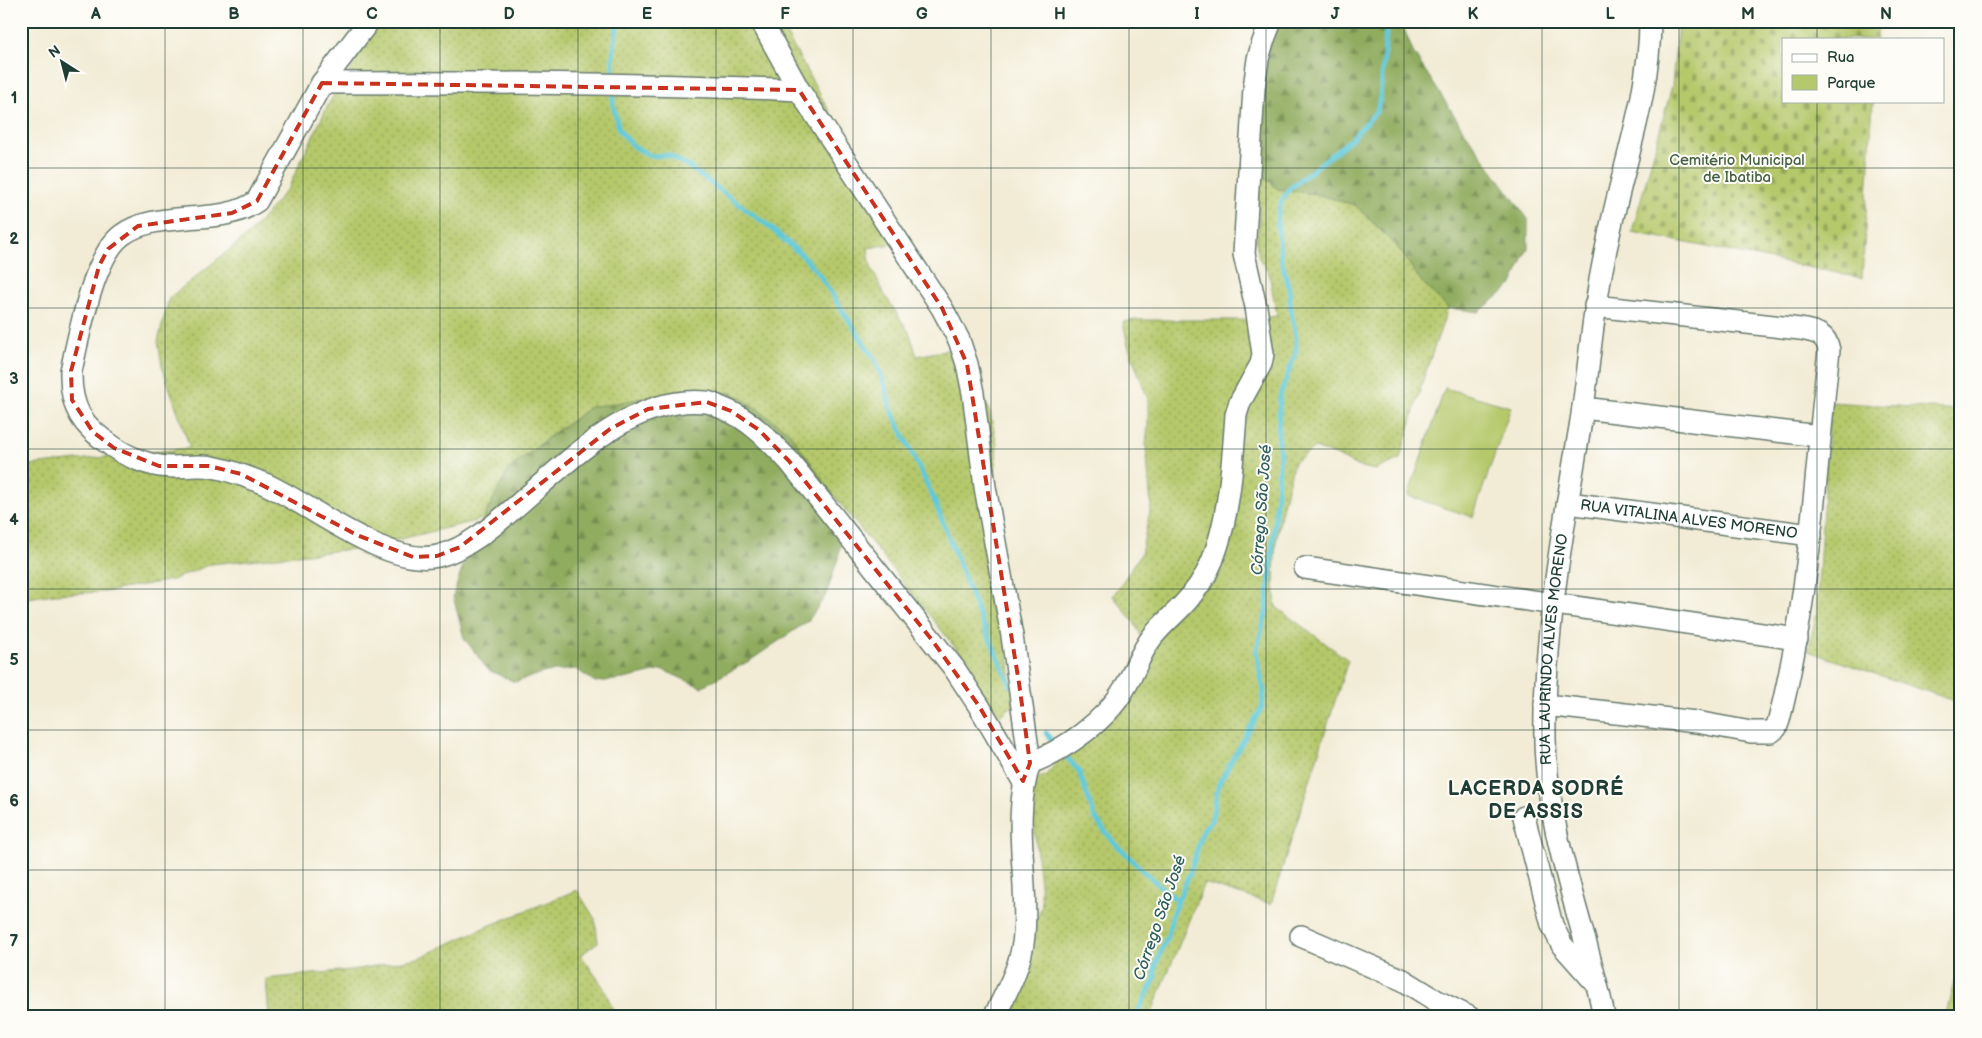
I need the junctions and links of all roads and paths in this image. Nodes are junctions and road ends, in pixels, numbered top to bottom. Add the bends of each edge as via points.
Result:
1 (369, 21) edge
2 (761, 21) edge
3 (1271, 21) edge
4 (1650, 21) edge
5 (322, 83) junction
6 (799, 90) junction
7 (1596, 306) junction
8 (1583, 408) junction
9 (1819, 436) junction
10 (1568, 503) junction
11 (1810, 535) junction
12 (1305, 568) dead end
13 (1554, 604) junction
14 (1797, 639) junction
15 (1545, 705) junction
16 (1027, 772) junction
17 (1524, 817) dead end
18 (1301, 936) dead end
19 (1599, 988) junction
20 (994, 1017) edge
21 (1469, 1017) edge
22 (1604, 1017) edge

1 - 5 street
2 - 6 street
3 - 16 street via 1260,50 1254,88 1244,254 1263,354 1236,415 1225,514 1217,548 1190,598 1152,637 1124,690 1108,710 1073,741
4 - 7 street, RUA LAURINDO ALVES MORENO via 1645,77 1608,237
5 - 6 street via 678,85
5 - 16 street via 257,201 232,213 138,226 122,235 108,249 99,266 71,371 72,400 93,432 114,448 159,466 209,466 241,474 357,535 413,558 437,556 460,547 503,518 581,452 618,425 648,409 707,402 731,411 759,430 789,461 954,668
6 - 16 street via 942,308 959,340 973,393 985,487 1012,636
7 - 8 street, RUA LAURINDO ALVES MORENO
7 - 9 street via 1800,329 1825,337 1829,350
8 - 9 street
8 - 10 street, RUA LAURINDO ALVES MORENO
9 - 11 street
10 - 11 street, RUA VITALINA ALVES MORENO
10 - 13 street, RUA LAURINDO ALVES MORENO
11 - 14 street
12 - 13 street
13 - 14 street
13 - 15 street, RUA LAURINDO ALVES MORENO
14 - 15 street via 1779,720 1771,732
15 - 19 street, RUA LAURINDO ALVES MORENO via 1545,741 1554,822
16 - 20 street via 1022,844 1026,909 1024,936 1019,962
17 - 19 street via 1552,925 1562,945
18 - 21 street via 1403,980
19 - 22 street, RUA LAURINDO ALVES MORENO

